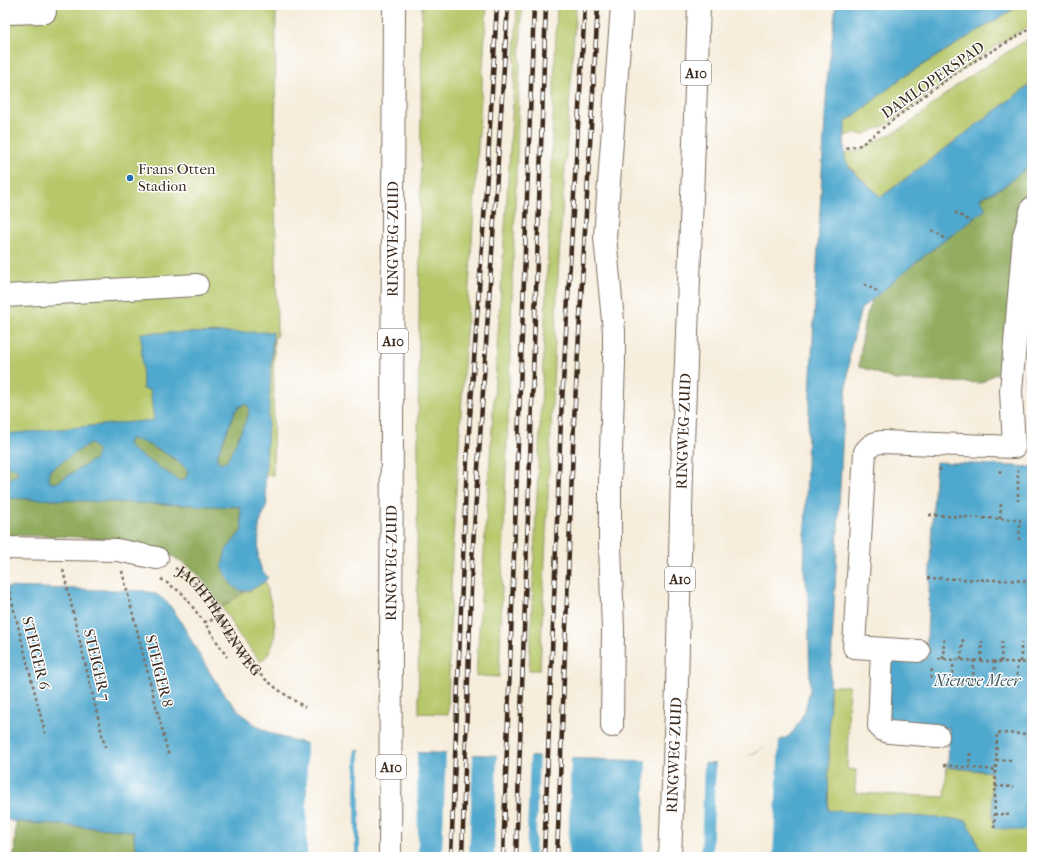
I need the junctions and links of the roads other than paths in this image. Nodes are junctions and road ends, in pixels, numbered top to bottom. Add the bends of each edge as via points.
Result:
1 (394, 5) edge
2 (622, 5) edge
3 (699, 5) edge
4 (45, 12) dead end
5 (5, 13) edge
6 (1032, 208) edge
7 (197, 285) dead end
8 (5, 296) edge
9 (5, 548) edge
10 (158, 568) road end
11 (882, 649) junction
12 (925, 654) road end
13 (612, 726) dead end
14 (938, 736) dead end
15 (390, 857) edge
16 (670, 857) edge

1 - 15 main road, RINGWEG-ZUID / A10
2 - 13 main road via 605,237 614,331 610,481
3 - 16 main road, RINGWEG-ZUID / A10
4 - 5 main road
6 - 11 main road via 1024,236 1011,391 1014,447 876,442 865,452 854,647
7 - 8 main road
9 - 10 main road, JACHTHAVENWEG via 117,550 139,553
11 - 12 main road
11 - 14 main road via 879,726 889,732

